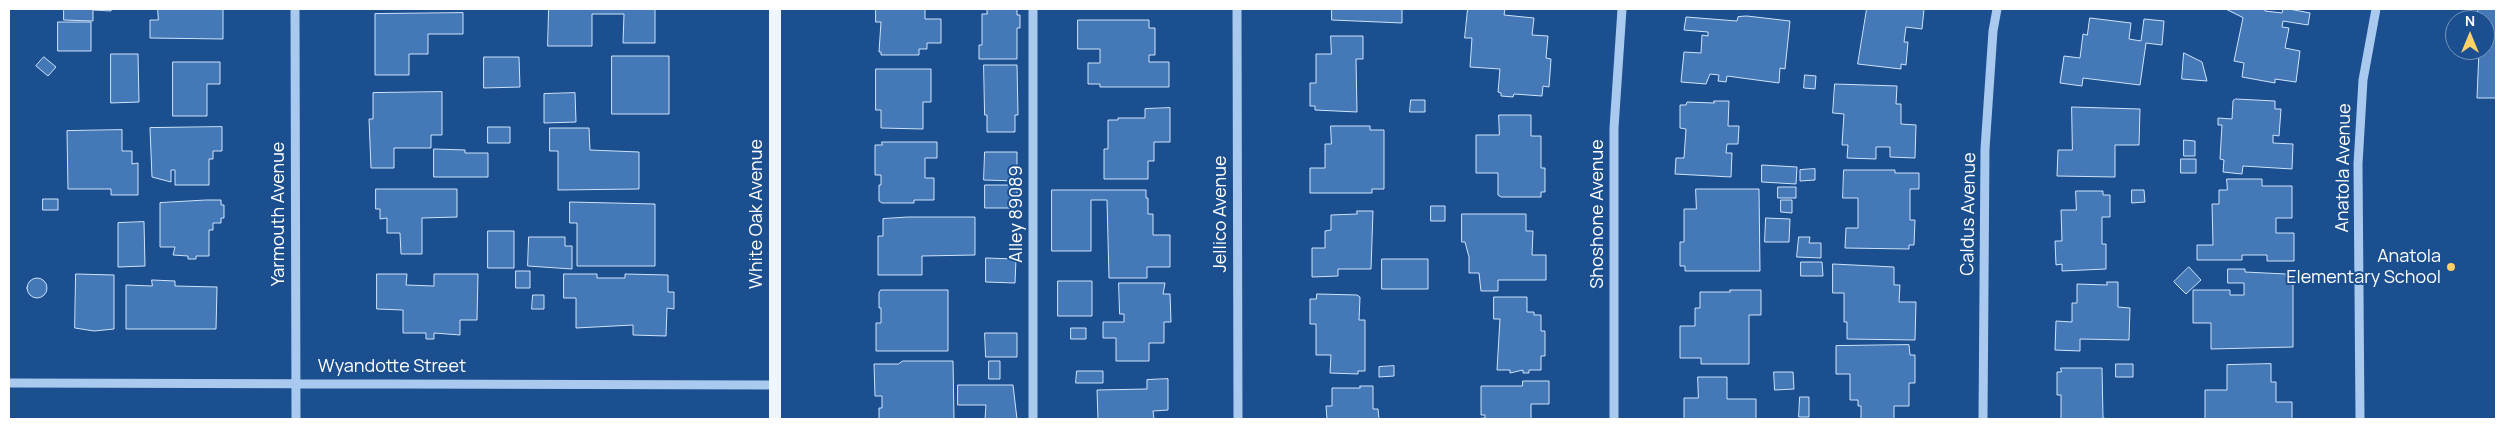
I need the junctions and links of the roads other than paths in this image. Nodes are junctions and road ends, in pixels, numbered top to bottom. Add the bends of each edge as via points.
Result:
1 (295, 9) edge
2 (775, 9) edge
3 (1033, 9) edge
4 (1237, 9) edge
5 (1622, 9) edge
6 (1997, 9) edge
7 (2376, 9) edge
8 (296, 382) junction
9 (9, 383) edge
10 (775, 384) junction
11 (296, 419) edge
12 (775, 419) edge
13 (1034, 419) edge
14 (1238, 419) edge
15 (1614, 419) edge
16 (1983, 419) edge
17 (2360, 419) edge

1 - 8 street, Yarmouth Avenue
2 - 10 main road, White Oak Avenue
3 - 13 street, Alley 89089
4 - 14 street, Jellico Avenue
5 - 15 street, Shoshone Avenue via 1614,128
6 - 16 street, Caldus Avenue via 1985,149
7 - 17 street, Anatola Avenue via 2363,80 2358,164
8 - 9 street, Wyandotte Street
8 - 10 street, Wyandotte Street
8 - 11 street, Yarmouth Avenue
10 - 12 main road, White Oak Avenue

